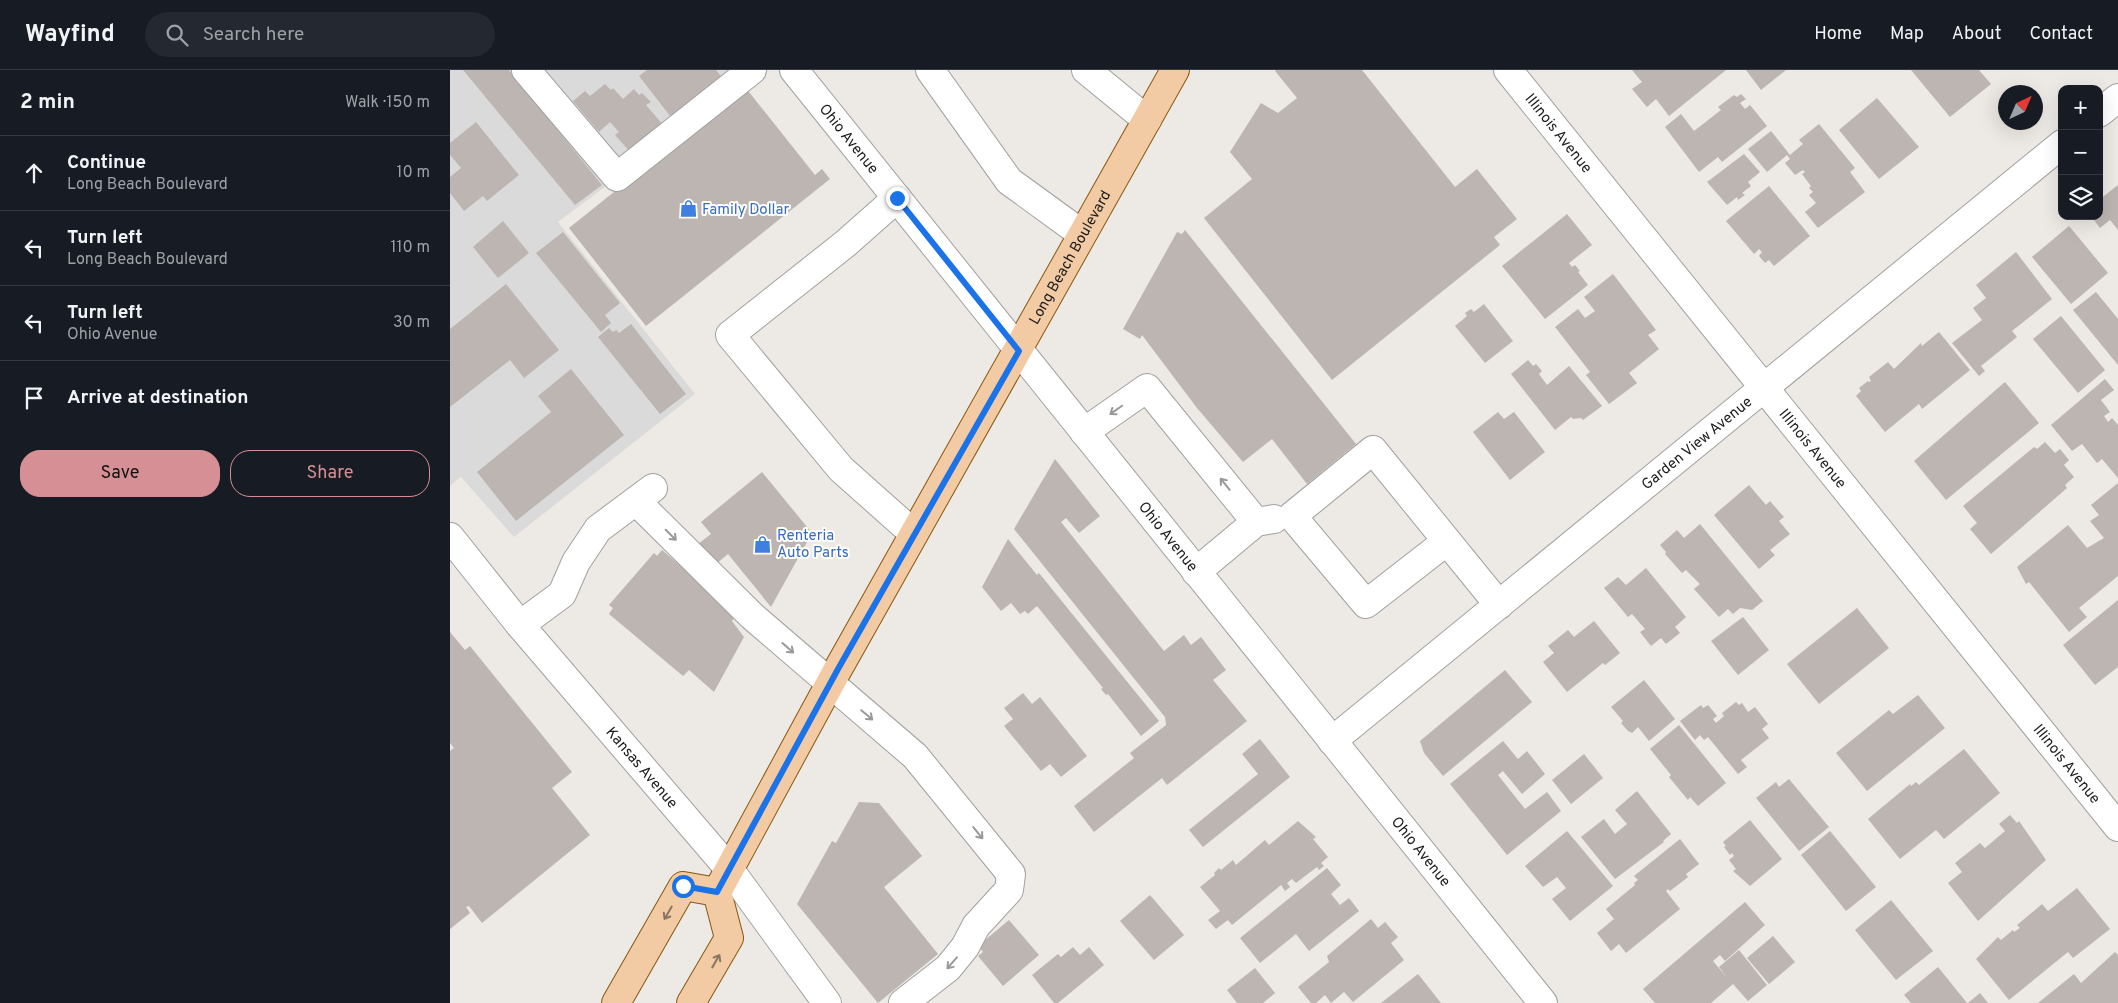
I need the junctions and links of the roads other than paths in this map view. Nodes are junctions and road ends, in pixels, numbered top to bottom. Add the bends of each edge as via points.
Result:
1 (526, 70) edge
2 (752, 70) edge
3 (794, 70) edge
4 (930, 70) edge
5 (1086, 70) edge
6 (1175, 70) edge
7 (1508, 70) edge
8 (2118, 98) edge
9 (2103, 110) edge
10 (1147, 120) junction
11 (2058, 147) edge
12 (897, 198) junction
13 (1082, 234) junction
14 (1019, 351) junction
15 (1764, 388) junction
16 (1084, 432) junction
17 (1292, 516) junction
18 (1256, 522) junction
19 (913, 533) junction
20 (450, 537) edge
21 (1447, 541) junction
22 (1196, 572) junction
23 (1499, 605) junction
24 (520, 625) junction
25 (830, 684) junction
26 (1332, 741) junction
27 (2118, 827) edge
28 (724, 881) junction
29 (616, 1003) edge
30 (691, 1003) edge
31 (827, 1003) edge
32 (903, 1003) edge
33 (1542, 1003) edge

1 - 2 street via 617,177
3 - 12 street, Ohio Avenue
4 - 13 street via 1009,181
5 - 10 street
6 - 10 main road, Long Beach Boulevard
7 - 15 street, Illinois Avenue
8 - 9 street
10 - 13 main road, Long Beach Boulevard
11 - 15 street, Garden View Avenue
12 - 14 street, Ohio Avenue
12 - 19 street via 845,244 730,335 841,469
13 - 14 main road, Long Beach Boulevard
14 - 16 street, Ohio Avenue
14 - 19 main road, Long Beach Boulevard
15 - 23 street, Garden View Avenue
15 - 27 street, Illinois Avenue
18 -> 16 street via 1147,388
16 - 22 street, Ohio Avenue
17 - 18 street
17 - 21 street via 1366,604
17 - 21 street via 1373,450
18 - 22 street
19 - 25 main road, Long Beach Boulevard
20 - 24 street, Kansas Avenue
21 - 23 street
22 - 26 street, Ohio Avenue
23 - 26 street, Garden View Avenue
24 -> 25 street via 562,594 576,562 598,529 645,495 752,616
24 - 28 street, Kansas Avenue
25 - 28 main road, Long Beach Boulevard
25 -> 32 street via 916,756 1012,874 1009,890 976,926 948,968
26 - 33 street, Ohio Avenue
28 -> 29 main road via 683,886
30 -> 28 main road via 729,938
28 - 31 street, Kansas Avenue

